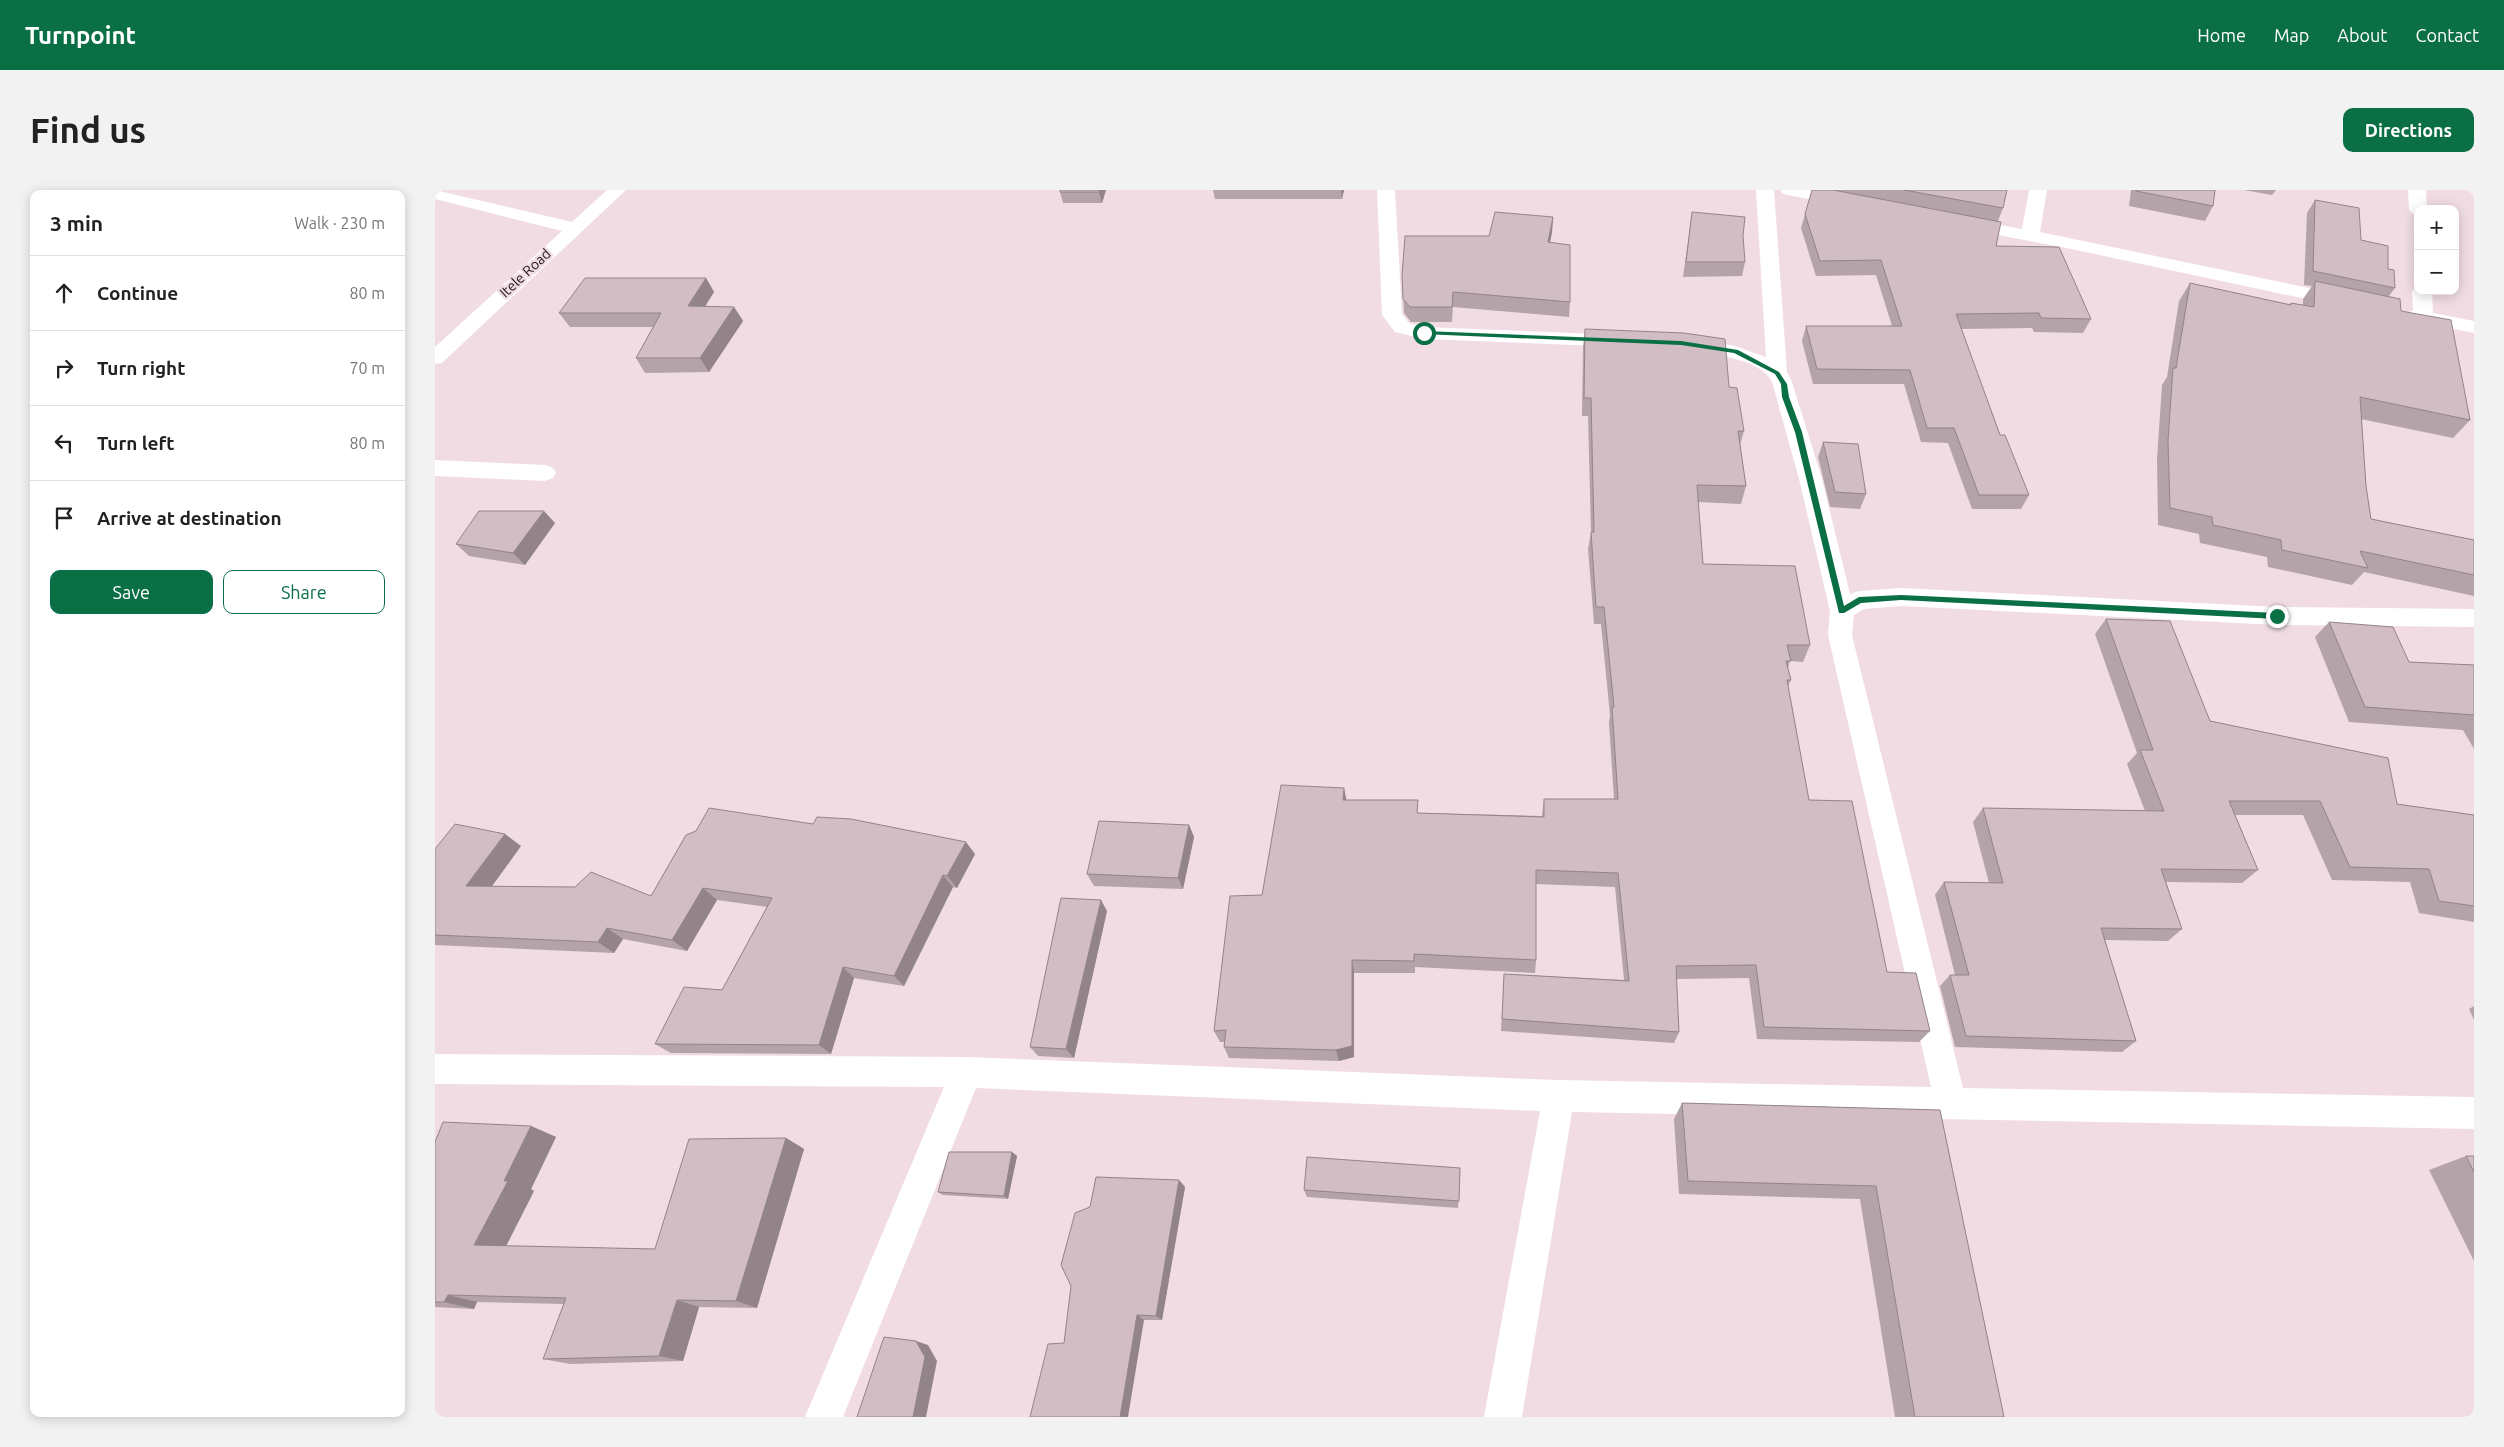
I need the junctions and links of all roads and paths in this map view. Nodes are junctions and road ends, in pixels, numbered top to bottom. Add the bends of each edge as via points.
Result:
1 (617, 190) edge
2 (1386, 190) edge
3 (1765, 190) edge
4 (1789, 190) edge
5 (2037, 190) edge
6 (2417, 190) edge
7 (435, 194) edge
8 (1864, 204) edge
9 (2418, 205) edge
10 (1942, 219) edge
11 (574, 228) junction
12 (2030, 235) junction
13 (2422, 295) edge
14 (2366, 306) edge
15 (2394, 312) edge
16 (2423, 318) junction
17 (2474, 327) edge
18 (1643, 342) edge
19 (1672, 343) edge
20 (435, 358) edge
21 (1777, 373) junction
22 (435, 468) edge
23 (545, 473) dead end
24 (1842, 611) junction
25 (2474, 618) edge
26 (435, 1069) edge
27 (966, 1072) junction
28 (1559, 1096) junction
29 (1951, 1102) junction
30 (2474, 1113) edge
31 (824, 1417) edge
32 (1503, 1417) edge

1 - 11 street, Itele Road
2 - 18 street via 1392,315 1402,328 1481,337
3 - 21 street
4 - 8 street
5 - 12 street
6 - 9 street
7 - 11 street
10 - 12 street
11 - 20 street, Itele Road
12 - 14 street
13 - 16 street
15 - 16 street
16 - 17 street
19 - 21 street via 1736,351
21 - 24 street via 1784,384 1785,397 1798,432
22 - 23 street
24 - 25 street via 1859,600 1901,597 2277,616
24 - 29 street via 1840,635
26 - 27 street
27 - 28 street
27 - 31 street
28 - 29 street
28 - 32 street
29 - 30 street

